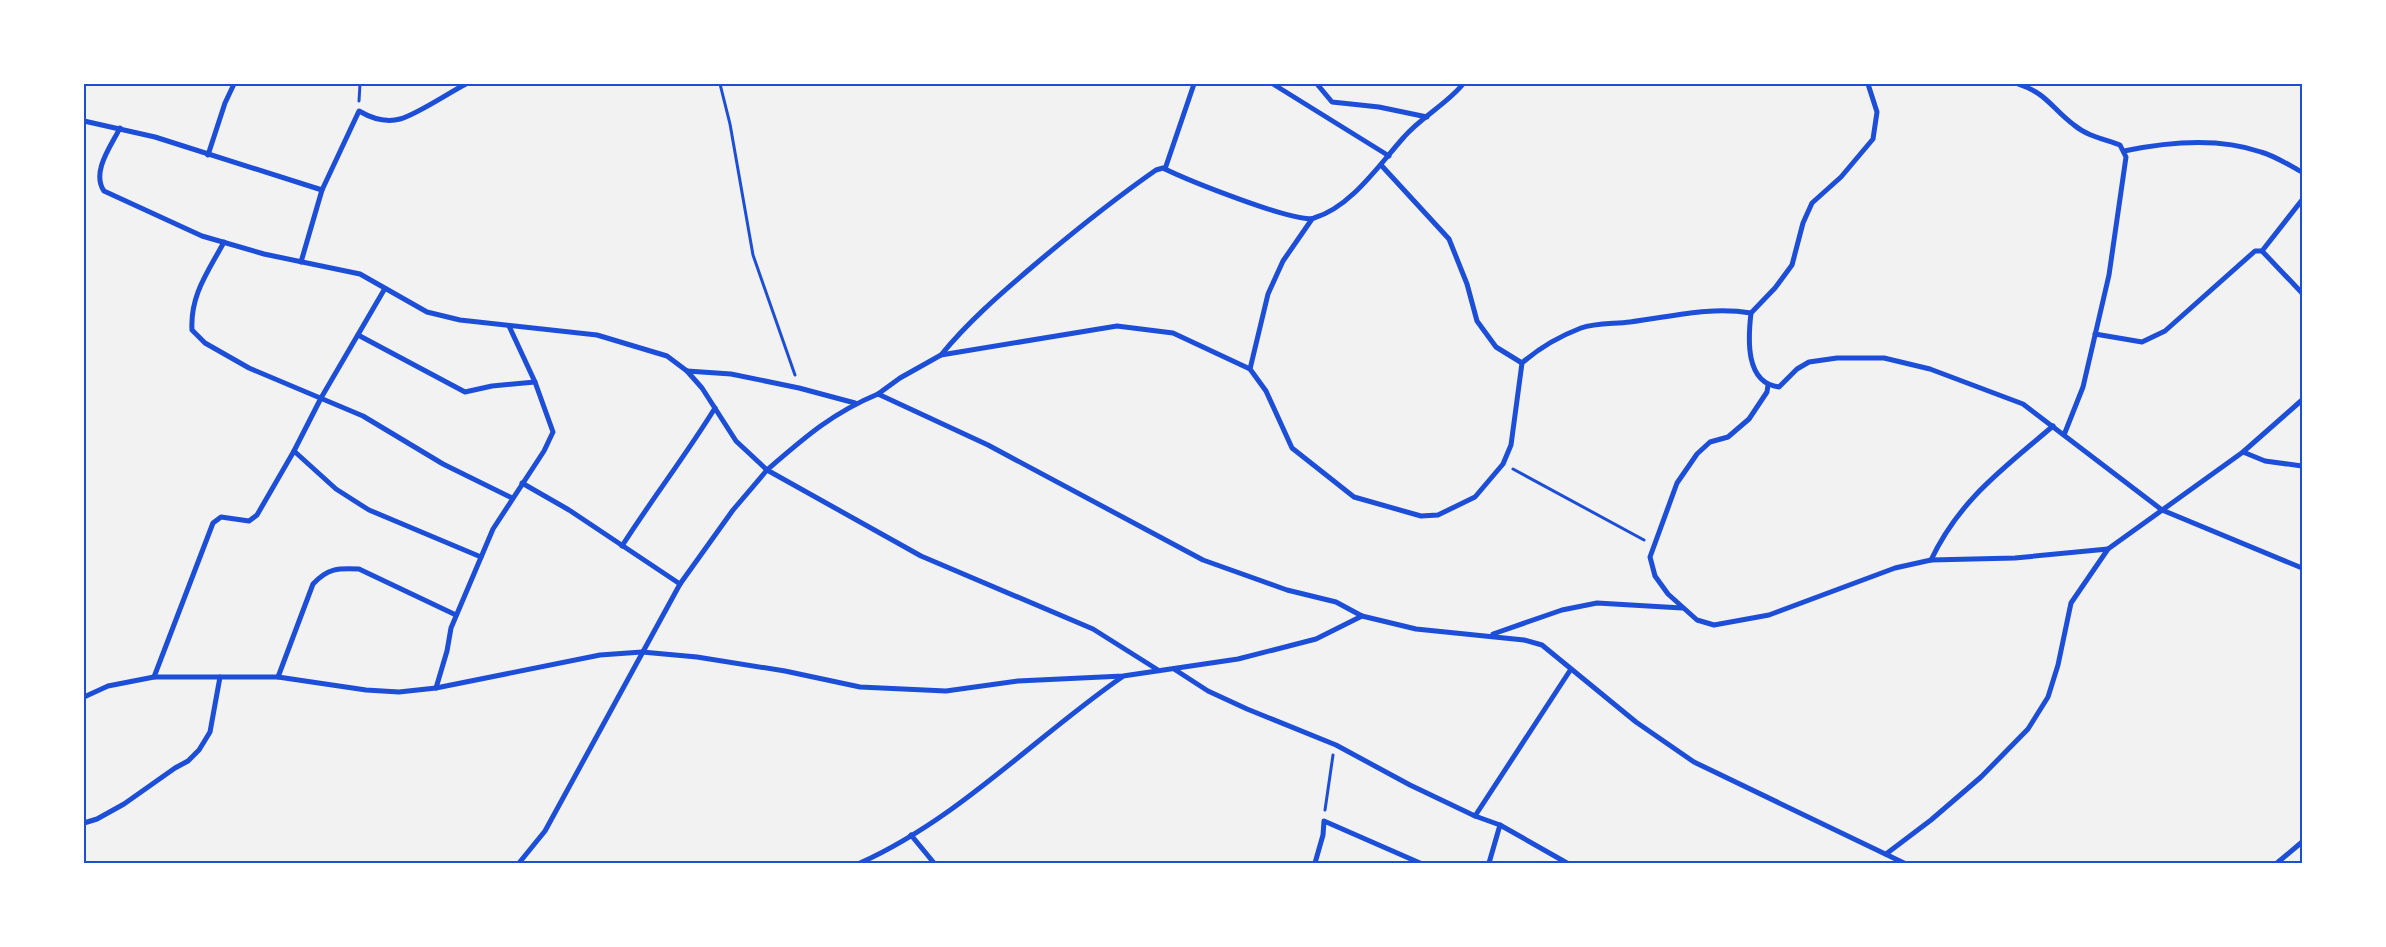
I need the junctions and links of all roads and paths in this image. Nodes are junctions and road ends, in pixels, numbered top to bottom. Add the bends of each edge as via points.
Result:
1 (234, 84) edge
2 (360, 84) edge
3 (466, 84) edge
4 (720, 84) edge
5 (1194, 84) edge
6 (1273, 84) edge
7 (1317, 84) edge
8 (1463, 84) edge
9 (1868, 84) edge
10 (2018, 84) edge
11 (359, 111) junction
12 (1427, 117) junction
13 (84, 121) edge
14 (120, 128) junction
15 (2124, 151) junction
16 (208, 155) junction
17 (1389, 156) junction
18 (1381, 165) junction
19 (1166, 170) junction
20 (2302, 172) edge
21 (322, 190) junction
22 (2302, 200) edge
23 (1312, 219) junction
24 (224, 242) junction
25 (2262, 251) junction
26 (301, 262) junction
27 (384, 290) junction
28 (2302, 292) edge
29 (1750, 313) junction
30 (509, 326) junction
31 (2095, 334) junction
32 (358, 335) junction
33 (941, 355) junction
34 (1522, 363) junction
35 (1250, 369) junction
36 (687, 372) junction
37 (535, 382) junction
38 (1768, 386) junction
39 (799, 388) junction
40 (878, 394) junction
41 (321, 398) junction
42 (2302, 400) edge
43 (855, 403) junction
44 (715, 408) junction
45 (2053, 426) junction
46 (2064, 435) junction
47 (294, 451) junction
48 (2243, 452) junction
49 (1503, 464) junction
50 (2302, 466) edge
51 (767, 470) junction
52 (522, 483) junction
53 (512, 498) junction
54 (2162, 510) junction
55 (622, 546) junction
56 (1654, 546) junction
57 (2108, 549) junction
58 (481, 556) junction
59 (1931, 560) junction
60 (2302, 568) edge
61 (680, 584) junction
62 (1683, 608) junction
63 (456, 615) junction
64 (1362, 616) junction
65 (1490, 636) junction
66 (642, 652) junction
67 (1174, 669) junction
68 (1571, 669) junction
69 (1158, 670) junction
70 (278, 676) junction
71 (1123, 676) junction
72 (220, 677) junction
73 (154, 678) junction
74 (436, 688) junction
75 (84, 697) edge
76 (1336, 744) junction
77 (1475, 816) junction
78 (1324, 821) junction
79 (84, 823) edge
80 (1500, 825) junction
81 (911, 835) junction
82 (2302, 842) edge
83 (1886, 854) junction
84 (520, 863) edge
85 (860, 863) edge
86 (934, 863) edge
87 (1315, 863) edge
88 (1420, 863) edge
89 (1489, 863) edge
90 (1567, 863) edge
91 (1904, 863) edge
92 (2278, 863) edge

1 - 16 street
2 - 11 path
3 - 11 street via 400,119 377,119
4 - 39 path via 753,255
5 - 19 street
6 - 17 street
7 - 12 street via 1332,102
8 - 12 street
9 - 29 street via 1877,112 1873,139 1841,177 1812,203 1792,265
10 - 15 street via 2047,98 2074,126 2087,134 2120,144
11 - 21 street
12 - 17 street via 1404,136
13 - 14 street
14 - 16 street
14 - 24 street via 99,176 104,191 202,236
15 - 20 street via 2165,143 2227,144 2261,152
15 - 31 street via 2126,157 2109,275
16 - 21 street
17 - 18 street
18 - 23 street via 1358,189 1331,210
18 - 34 street via 1449,239 1464,275 1477,322 1496,347
19 - 23 street via 1260,206
19 - 33 street via 1150,174 1046,254 965,326
21 - 26 street
22 - 25 street
23 - 35 street via 1283,262 1268,294
24 - 26 street
24 - 41 street via 194,298 192,330 205,343 249,368
25 - 28 street
25 - 31 street via 2249,255 2165,331 2142,342
26 - 27 street via 360,274
27 - 30 street via 427,312
27 - 32 street
29 - 34 street via 1712,309 1583,327
29 - 38 street via 1748,339 1752,358 1757,376
30 - 36 street via 597,335 667,356
30 - 37 street
31 - 46 street via 2083,387
32 - 37 street via 465,392
32 - 41 street
33 - 35 street via 1117,326 1172,333
33 - 40 street
34 - 49 street via 1511,445
35 - 49 street via 1266,391 1292,448 1354,497 1421,516 1438,515 1475,497
36 - 39 street via 731,374
36 - 44 street
37 - 52 street via 553,432
38 - 45 street via 1779,387 1809,362 1837,358 1884,358 1930,369 2023,404
38 - 56 street via 1749,420 1728,437 1710,442 1696,454 1677,483
39 - 43 street
40 - 43 street
40 - 64 street via 988,444 1203,560 1287,590 1336,602
41 - 47 street
41 - 53 street via 363,416 443,464
42 - 48 street
43 - 51 street via 830,418
44 - 51 street via 736,440
44 - 55 street
45 - 46 street
45 - 59 street via 1969,499 1943,535
46 - 54 street
47 - 58 street via 336,489 369,510
47 - 73 street via 258,515 249,521 221,517 214,523
48 - 50 street via 2266,461
48 - 54 street
49 - 56 path
51 - 61 street via 733,510
51 - 69 street via 921,556 1093,629
52 - 53 street
52 - 55 street
53 - 58 street
54 - 57 street
54 - 60 street
55 - 61 street
56 - 62 street via 1650,557 1655,576
57 - 59 street via 2015,558
57 - 83 street via 2071,602 2048,697 2028,729 1980,777
58 - 63 street
59 - 62 street via 1895,568 1769,615 1714,624 1698,620
61 - 66 street
62 - 65 street via 1597,603 1562,610
63 - 70 street via 359,569 324,572 314,584
63 - 74 street
64 - 65 street via 1416,629
64 - 67 street via 1316,639
65 - 68 street via 1542,645
66 - 71 street via 698,657 860,687 946,691 1018,681
66 - 74 street via 600,655
66 - 84 street via 545,831
67 - 69 street
67 - 76 street via 1231,702
68 - 77 street
68 - 83 street via 1636,722 1694,762
69 - 71 street
70 - 72 street
70 - 74 street via 366,690 399,692
71 - 81 street via 991,779
72 - 73 street
72 - 79 street via 210,732 194,756 124,804
73 - 75 street via 108,686
76 - 77 street
76 - 78 path
77 - 80 street
78 - 87 street
78 - 88 street
80 - 89 street
80 - 90 street
81 - 85 street
81 - 86 street
82 - 92 street
83 - 91 street

